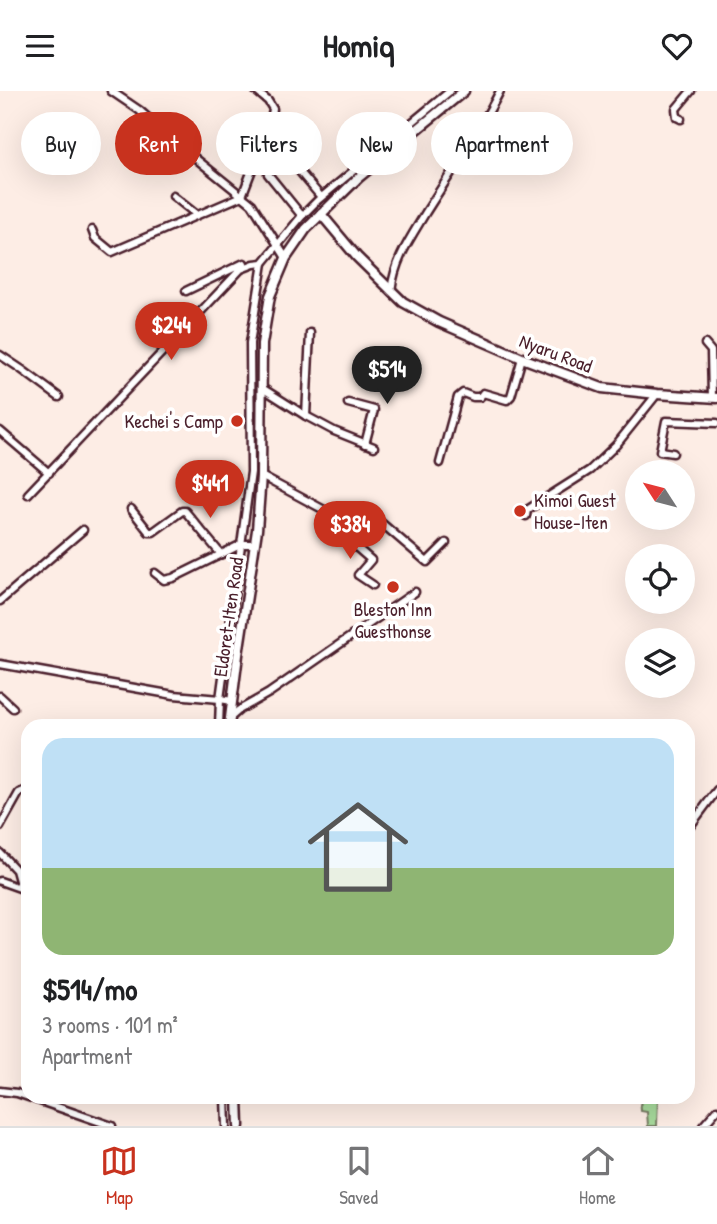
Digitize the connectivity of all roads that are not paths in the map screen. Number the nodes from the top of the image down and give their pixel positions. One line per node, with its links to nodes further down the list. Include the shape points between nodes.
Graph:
1 (111, 91): 12 (street)
2 (256, 91): 12 (street, via 273,109)
3 (450, 91): 7 (street)
4 (464, 91): 7 (main road, Eldoret-Iten Road)
5 (500, 91): 23 (street, via 397,264)
6 (691, 91): 8 (street, via 676,109)
7 (430, 114): 13 (street); 14 (main road, Eldoret-Iten Road)
8 (681, 119)
9 (269, 175): 16 (street)
10 (302, 175): 13 (street)
11 (173, 196): 15 (street)
12 (242, 196): 15 (street); 18 (street, via 259,213)
13 (321, 197): 16 (street)
14 (321, 214): 19 (main road, Eldoret-Iten Road); 23 (main road, Nyaru Road)
15 (197, 215): 17 (street, via 111,252 94,238)
16 (302, 216): 18 (street)
17 (92, 230)
18 (278, 245): 19 (street); 20 (street)
19 (286, 258): 28 (main road, Eldoret-Iten Road, via 266,316)
20 (263, 263): 21 (street); 48 (street, via 250,343 251,472)
21 (249, 266): 22 (street, via 244,263); 40 (street, via 241,269 136,378)
22 (186, 291)
23 (394, 293): 27 (main road, Nyaru Road, via 412,308)
24 (310, 333): 33 (street)
25 (705, 344): 31 (street, via 711,351)
26 (0, 355): 30 (street)
27 (522, 358): 29 (main road, Nyaru Road, via 602,388); 39 (street, via 507,400 483,393 458,397)
28 (262, 387): 33 (street); 41 (main road, Eldoret-Iten Road)
29 (657, 394): 31 (main road, Nyaru Road); 45 (street, via 590,470 527,510)
30 (59, 397)
31 (714, 398)
32 (348, 403): 36 (street, via 374,410)
33 (306, 416): 36 (street)
34 (717, 423): 38 (street, via 667,421 660,451)
35 (0, 431): 40 (street)
36 (365, 444): 37 (street)
37 (374, 447)
38 (673, 453)
39 (440, 463)
40 (50, 473): 42 (street)
41 (261, 476): 44 (street, via 328,512); 49 (main road, Eldoret-Iten Road)
42 (28, 494)
43 (131, 509): 50 (street, via 149,532 185,511)
44 (352, 515): 47 (street, via 371,514 427,562); 52 (street, via 363,531 356,547 371,560 358,575)
45 (526, 516)
46 (83, 530): 54 (street)
47 (446, 543)
48 (242, 544): 49 (street); 50 (street); 57 (street)
49 (255, 544): 58 (main road, Eldoret-Iten Road)
50 (220, 553): 51 (street, via 173,578 164,580)
51 (155, 573)
52 (373, 585)
53 (415, 592): 62 (street)
54 (0, 601)
55 (1, 665): 57 (street)
56 (0, 697): 59 (street)
57 (220, 699): 58 (street); 60 (street)
58 (232, 701): 61 (main road, Eldoret-Iten Road)
59 (13, 708)
60 (219, 719)
61 (229, 719)
62 (232, 719)
63 (717, 790): 65 (street)
64 (21, 792): 66 (street)
65 (695, 820)
66 (0, 827)
67 (0, 853): 69 (street)
68 (0, 881): 70 (street)
69 (21, 882)
70 (21, 888)
71 (0, 1091): 72 (street)
72 (21, 1094)
73 (49, 1104): 77 (street)
74 (225, 1104): 78 (street)
75 (238, 1104): 79 (main road)
76 (717, 1111): 80 (street)
77 (112, 1126)
78 (226, 1126)
79 (239, 1126)
80 (703, 1126)

